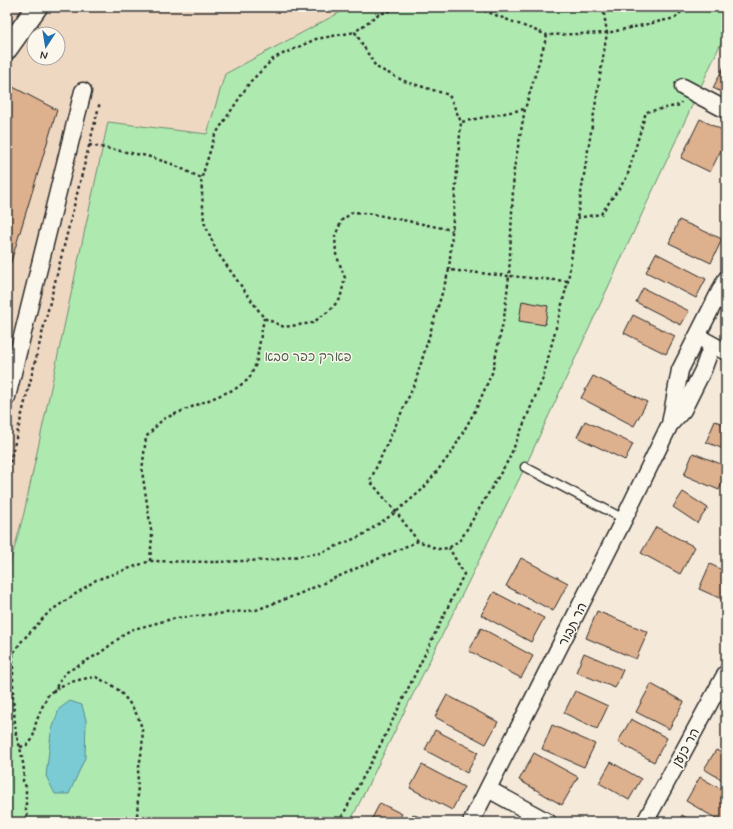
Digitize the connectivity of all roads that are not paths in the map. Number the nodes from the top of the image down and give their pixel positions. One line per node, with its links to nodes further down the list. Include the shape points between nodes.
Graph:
1 (37, 7): 2 (street)
2 (7, 49)
3 (683, 87): 5 (street)
4 (84, 90): 9 (street)
5 (726, 110)
6 (726, 279): 7 (street, הר תבור)
7 (697, 337): 8 (street); 10 (street, הר תבור, via 680,370)
8 (719, 348): 10 (street, הר תבור, via 702,370 683,410)
9 (7, 397)
10 (670, 424): 12 (street, הר תבור)
11 (525, 467): 12 (lane)
12 (624, 519): 14 (street, הר תבור)
13 (726, 673): 17 (street, הר כנען)
14 (488, 789): 15 (street, הר תבור); 16 (street)
15 (471, 822)
16 (548, 822)
17 (645, 822)

